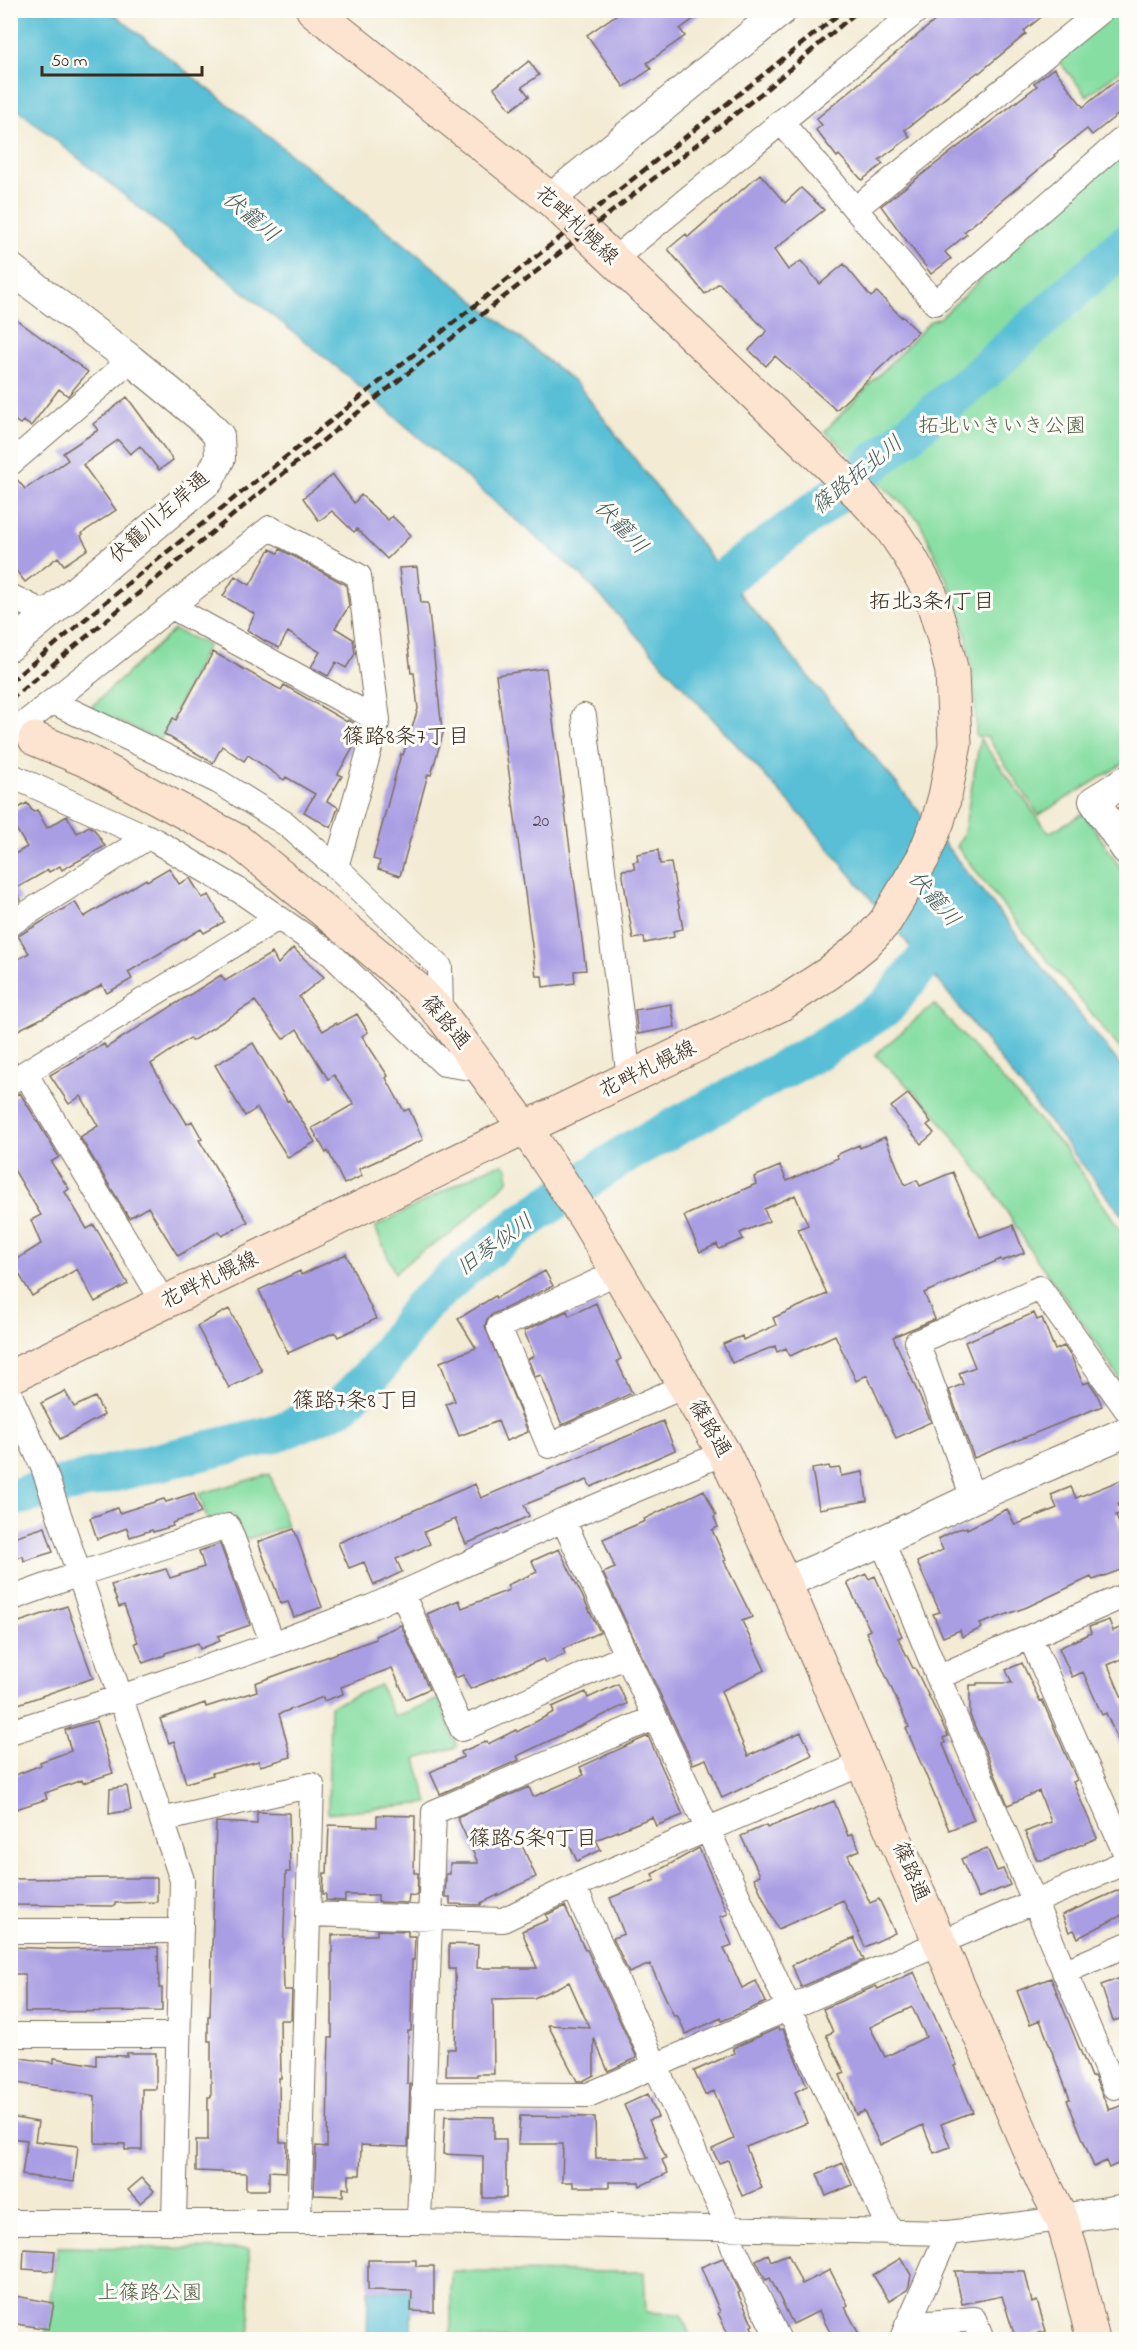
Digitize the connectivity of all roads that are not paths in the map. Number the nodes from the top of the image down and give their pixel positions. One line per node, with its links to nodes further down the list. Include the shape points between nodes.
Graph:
1 (313, 10): 7 (main road, 花畔札幌線)
2 (782, 10): 7 (street)
3 (918, 10): 5 (street)
4 (1102, 10): 8 (street)
5 (782, 123): 8 (street); 9 (street)
6 (1126, 136): 8 (street, via 935,303)
7 (550, 199): 9 (main road, 花畔札幌線)
8 (855, 209)
9 (614, 260): 31 (main road, 花畔札幌線, via 890,526 930,593 943,635 952,672 955,744 938,821 923,858 885,922 865,944 780,1005)
10 (10, 268): 11 (street, 伏籠川左岸通)
11 (131, 360): 12 (street); 15 (street, 伏籠川左岸通, via 203,418 219,436 220,458 209,480)
12 (11, 462)
13 (10, 596): 15 (street)
14 (172, 607): 17 (street); 19 (street); 19 (street, via 270,528 359,576)
15 (49, 615): 16 (street, 伏籠川左岸通)
16 (10, 646)
17 (52, 702): 20 (street); 25 (street, via 219,782 286,824)
18 (584, 716): 31 (street)
19 (378, 720): 25 (street)
20 (23, 737): 28 (main road, 篠路通, via 90,762 238,841 373,951)
21 (10, 775): 23 (street)
22 (1126, 781): 24 (street, via 1094,801)
23 (148, 837): 26 (street); 27 (street)
24 (1126, 849)
25 (336, 867): 28 (street, via 440,967)
26 (278, 918): 29 (street, via 331,954 444,1064); 30 (street)
27 (10, 924)
28 (441, 1014): 29 (main road, 篠路通)
29 (483, 1070): 32 (main road, 篠路通)
30 (18, 1078): 34 (street)
31 (629, 1079): 32 (main road, 花畔札幌線)
32 (526, 1129): 33 (main road, 篠路通); 34 (main road, 花畔札幌線)
33 (618, 1272): 36 (main road, 篠路通); 36 (street, via 499,1327 549,1446)
34 (164, 1303): 35 (main road, 花畔札幌線)
35 (10, 1377)
36 (684, 1386): 40 (main road, 篠路通)
37 (10, 1395): 44 (street, via 43,1467)
38 (1126, 1409): 41 (street, via 1040,1288 917,1342)
39 (1126, 1432): 41 (street)
40 (724, 1453): 42 (street); 45 (main road, 篠路通)
41 (973, 1498): 43 (street)
42 (563, 1520): 46 (street); 51 (street)
43 (882, 1541): 45 (street); 52 (street)
44 (79, 1574): 48 (street); 50 (street, via 228,1526); 53 (street)
45 (785, 1582): 56 (main road, 篠路通)
46 (402, 1593): 50 (street); 51 (street, via 462,1730)
47 (1126, 1595): 49 (street)
48 (10, 1599)
49 (1030, 1637): 52 (street); 59 (street)
50 (273, 1644): 53 (street)
51 (626, 1656): 54 (street)
52 (938, 1677): 62 (street)
53 (121, 1697): 55 (street); 57 (street)
54 (654, 1718): 58 (street); 64 (street, via 434,1812)
55 (10, 1732)
56 (864, 1763): 58 (street); 67 (main road, 篠路通)
57 (162, 1820): 63 (street, via 312,1785); 66 (street, via 182,1880)
58 (708, 1830): 61 (street); 70 (street)
59 (1126, 1856)
60 (1126, 1863): 62 (street)
61 (574, 1886): 64 (street, via 503,1920); 73 (street)
62 (1034, 1902): 67 (street); 69 (street)
63 (308, 1914): 64 (street); 80 (street)
64 (430, 1917): 75 (street)
65 (10, 1931): 66 (street)
66 (181, 1931): 72 (street)
67 (941, 1944): 70 (street); 77 (main road, 篠路通)
68 (1126, 1945): 69 (street)
69 (1064, 1972): 74 (street, via 1114,2087)
70 (789, 2009): 73 (street); 83 (street)
71 (10, 2035): 72 (street)
72 (178, 2036): 79 (street)
73 (655, 2066): 75 (street, via 588,2095); 82 (street)
74 (1126, 2082)
75 (423, 2094): 81 (street)
76 (1126, 2209): 77 (street)
77 (1062, 2219): 84 (street); 88 (main road, 篠路通)
78 (10, 2222): 79 (street)
79 (174, 2222): 80 (street)
80 (299, 2222): 81 (street)
81 (419, 2222): 82 (street)
82 (730, 2230): 83 (street); 86 (street, via 732,2244)
83 (891, 2233): 84 (street)
84 (948, 2233): 85 (street)
85 (904, 2332): 87 (street, via 974,2319)
86 (779, 2340)
87 (982, 2340)
88 (1093, 2340)

